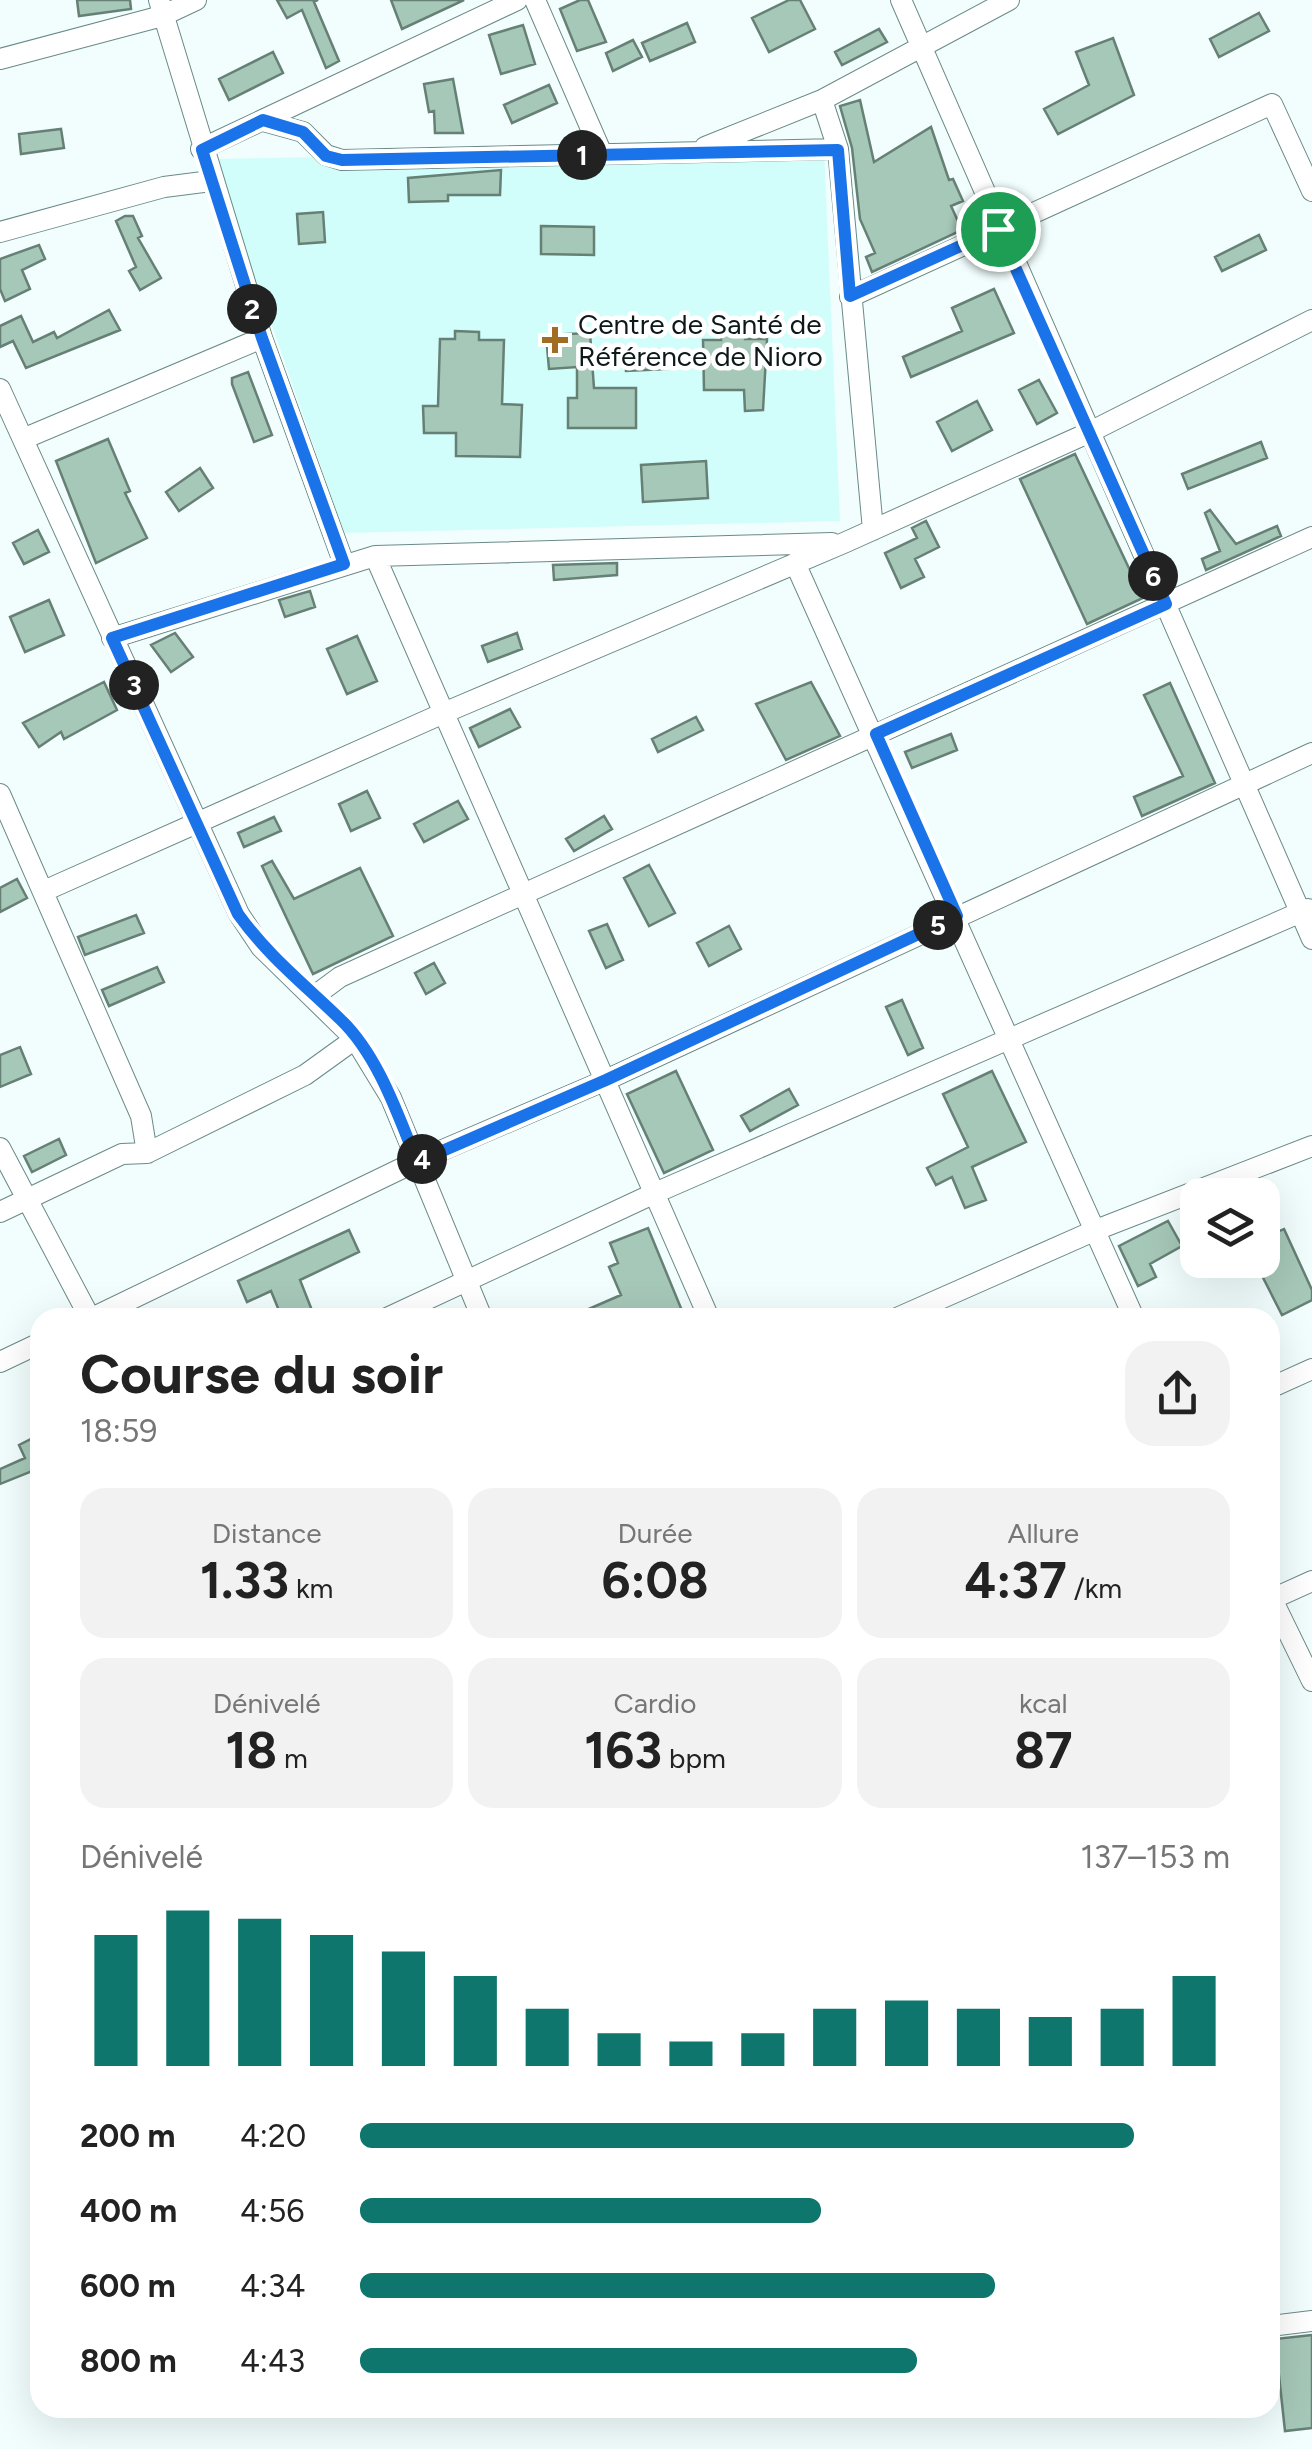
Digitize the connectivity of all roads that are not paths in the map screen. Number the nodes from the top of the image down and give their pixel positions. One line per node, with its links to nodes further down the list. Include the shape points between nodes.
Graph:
1 (196, 0): 6 (street)
2 (516, 0): 10 (street)
3 (535, 0): 14 (street)
4 (901, 0): 7 (street)
5 (1009, 0): 7 (street)
6 (160, 8): 8 (street); 11 (street)
7 (924, 49): 9 (street); 17 (street)
8 (0, 59)
9 (822, 100): 12 (street); 13 (street)
10 (263, 120): 11 (street); 14 (street, via 303,132 326,156 342,160)
11 (202, 150): 15 (street)
12 (838, 150): 13 (street); 19 (street)
13 (691, 153): 14 (street)
14 (602, 154)
15 (212, 181): 18 (street, via 164,187); 21 (street)
16 (1312, 191): 17 (street, via 1272,104)
17 (998, 229): 19 (street); 23 (street)
18 (0, 232)
19 (850, 296): 25 (street)
20 (1312, 320): 23 (street)
21 (262, 338): 24 (street); 30 (street)
22 (0, 390): 24 (street)
23 (1088, 433): 25 (street); 31 (street)
24 (22, 439): 32 (street)
25 (873, 530): 27 (street)
26 (1312, 537): 31 (street)
27 (846, 542): 28 (street); 29 (street)
28 (375, 556): 30 (street); 33 (street)
29 (795, 562): 33 (street); 34 (street)
30 (344, 564): 32 (street)
31 (1166, 604): 34 (street); 36 (street)
32 (112, 638): 38 (street)
33 (446, 712): 38 (street); 40 (street)
34 (876, 734): 40 (street); 42 (street)
35 (1312, 753): 36 (street)
36 (1246, 783): 41 (street); 42 (street)
37 (0, 794): 39 (street)
38 (198, 822): 39 (street); 44 (street, via 238,914)
39 (44, 891): 50 (street, via 141,1116)
40 (525, 893): 44 (street, via 340,977); 47 (street)
41 (1306, 910): 43 (street); 46 (street)
42 (957, 916): 46 (street); 47 (street)
43 (1312, 939)
44 (312, 997): 45 (street)
45 (356, 1039): 50 (street, via 305,1076); 51 (street)
46 (1012, 1041): 52 (street); 55 (street)
47 (606, 1080): 51 (street); 52 (street)
48 (1312, 1146): 55 (street)
49 (0, 1148): 53 (street)
50 (147, 1153): 53 (street, via 122,1154)
51 (417, 1162): 56 (street); 58 (street)
52 (655, 1194): 56 (street); 61 (street)
53 (27, 1200): 54 (street); 57 (street)
54 (0, 1212)
55 (1096, 1230): 62 (street); 63 (street)
56 (467, 1280): 59 (street); 60 (street)
57 (86, 1308)
58 (112, 1308)
59 (408, 1308)
60 (478, 1308)
61 (705, 1308)
62 (920, 1308)
63 (1130, 1308)
64 (30, 1347): 65 (street)
65 (0, 1362)
66 (1312, 1368): 67 (street)
67 (1280, 1383)
68 (1312, 1581): 69 (street)
69 (1280, 1594)
70 (1280, 1616): 71 (street)
71 (1312, 1680)
72 (1312, 2320): 73 (street)
73 (1280, 2325)

